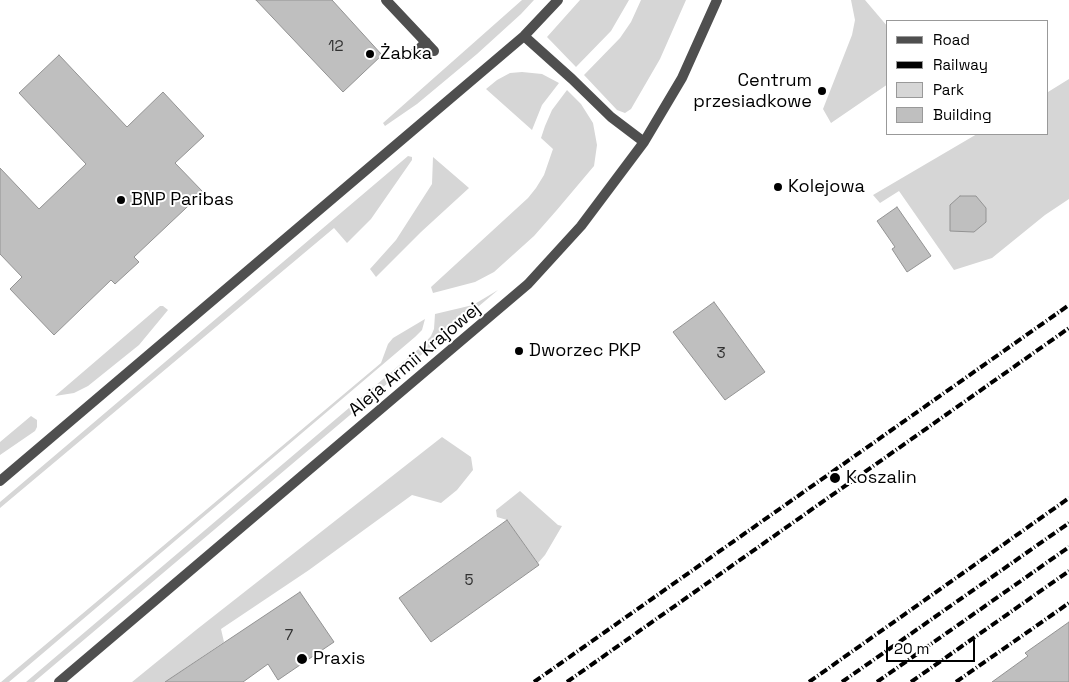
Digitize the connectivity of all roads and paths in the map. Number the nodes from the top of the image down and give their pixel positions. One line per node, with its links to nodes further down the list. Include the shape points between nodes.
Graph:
1 (386, 0): 5 (street)
2 (558, 0): 4 (street)
3 (717, 0): 8 (street, Aleja Armii Krajowej, via 682,78)
4 (524, 36): 8 (street, via 611,117); 9 (street)
5 (426, 42): 6 (street); 7 (street)
6 (434, 51)
7 (413, 55)
8 (644, 142): 10 (street, Aleja Armii Krajowej, via 581,226 528,284)
9 (0, 481)
10 (60, 682)

